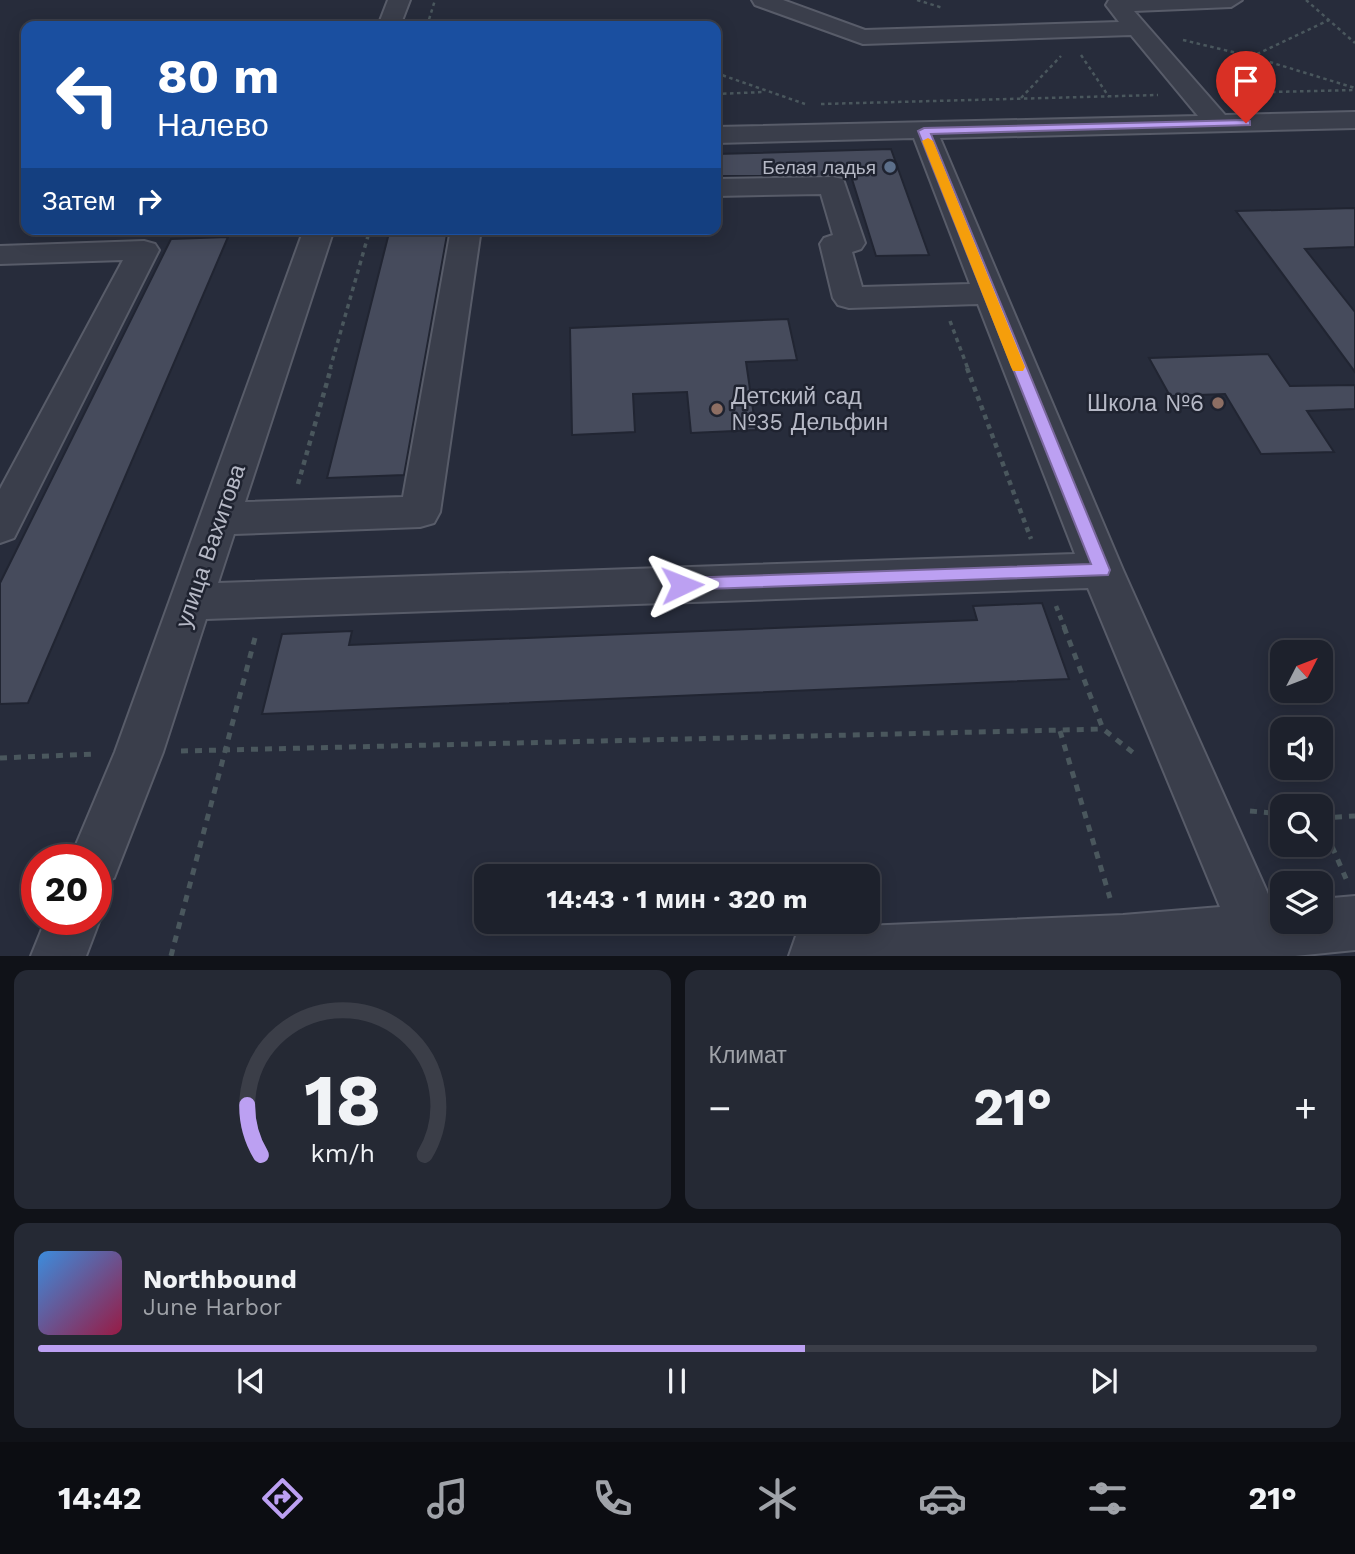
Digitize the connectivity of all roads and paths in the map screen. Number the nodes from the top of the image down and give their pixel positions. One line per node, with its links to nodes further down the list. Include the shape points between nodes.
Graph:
1 (398, 0): 7 (street)
2 (435, 0): 8 (path)
3 (762, 0): 10 (street, via 863,37)
4 (1231, 0): 9 (street, via 1118,5)
5 (1306, 0): 6 (path)
6 (1329, 20): 11 (path); 13 (path)
7 (391, 21)
8 (429, 21)
9 (1137, 28): 10 (street); 12 (path); 19 (street)
10 (1077, 36): 20 (path); 21 (path)
11 (1355, 43)
12 (1241, 54): 13 (path); 14 (path, via 1251,62)
13 (1257, 54): 14 (path)
14 (1262, 60): 16 (path)
15 (721, 75): 17 (path)
16 (1355, 89): 19 (path)
17 (769, 92): 18 (path); 21 (path, via 802,104)
18 (721, 93)
19 (1194, 94): 20 (path); 23 (street)
20 (1109, 96): 21 (path); 24 (path)
21 (1020, 99): 25 (path)
22 (1355, 120): 23 (street)
23 (1219, 124): 24 (street)
24 (1130, 126): 25 (street)
25 (987, 130): 26 (street)
26 (924, 131): 27 (street); 32 (street)
27 (721, 135)
28 (721, 188): 32 (street, via 833,185 850,243 835,244 849,298)
29 (317, 235): 33 (street, улица Вахитова)
30 (465, 235): 33 (street, via 420,512)
31 (0, 255): 34 (street, via 144,250)
32 (988, 294): 35 (street)
33 (219, 519): 36 (street, улица Вахитова)
34 (0, 527)
35 (1102, 570): 36 (street); 48 (street)
36 (191, 602): 39 (street, улица Вахитова)
37 (1103, 729): 38 (path)
38 (1060, 731): 39 (path); 47 (path)
39 (139, 752): 40 (path); 43 (street, улица Вахитова)
40 (0, 758)
41 (1355, 816): 42 (path)
42 (1333, 818)
43 (102, 844)
44 (1333, 852): 45 (path)
45 (1353, 906): 48 (street)
46 (67, 935): 49 (street)
47 (1123, 942): 48 (street); 50 (street)
48 (1263, 944)
49 (58, 956)
50 (816, 956)

